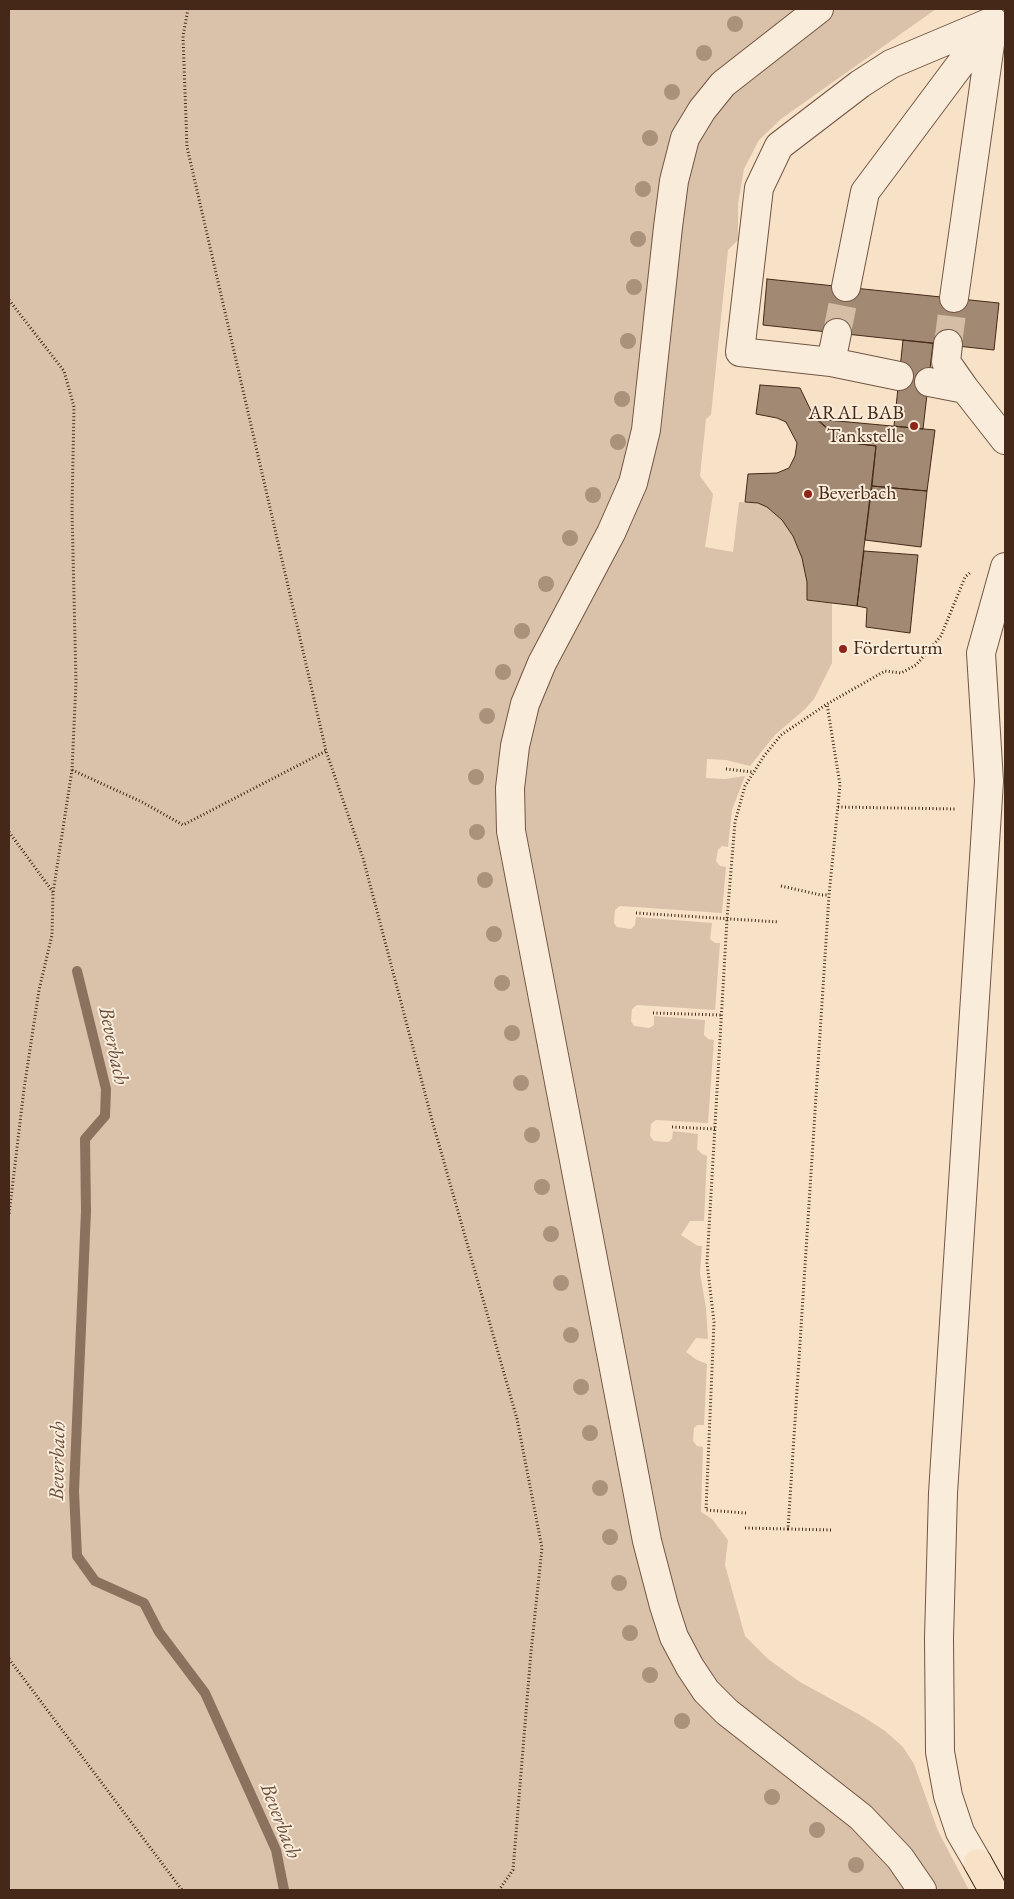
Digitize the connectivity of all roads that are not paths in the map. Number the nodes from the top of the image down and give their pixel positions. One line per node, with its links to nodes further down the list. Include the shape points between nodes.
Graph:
1 (819, 9): 14 (lane, via 723,84 685,138 674,181 646,430 633,483 542,663 526,704 515,746 510,788 511,831 647,1541 674,1637 706,1691 727,1712 861,1817 900,1858)
2 (999, 15): 3 (lane, via 865,192); 4 (lane); 7 (lane, via 891,64 860,84 779,146 758,188 740,352)
3 (846, 287)
4 (954, 298)
5 (837, 333): 7 (lane)
6 (948, 344): 10 (lane, via 946,362)
7 (831, 362): 8 (lane)
8 (899, 376)
9 (929, 382): 10 (lane)
10 (965, 389): 11 (lane)
11 (1005, 440)
12 (1005, 567): 13 (lane, via 982,653 989,781 943,1493 938,1705 940,1752 948,1796 960,1832)
13 (978, 1864): 15 (highway)
14 (922, 1890)
15 (993, 1890)

